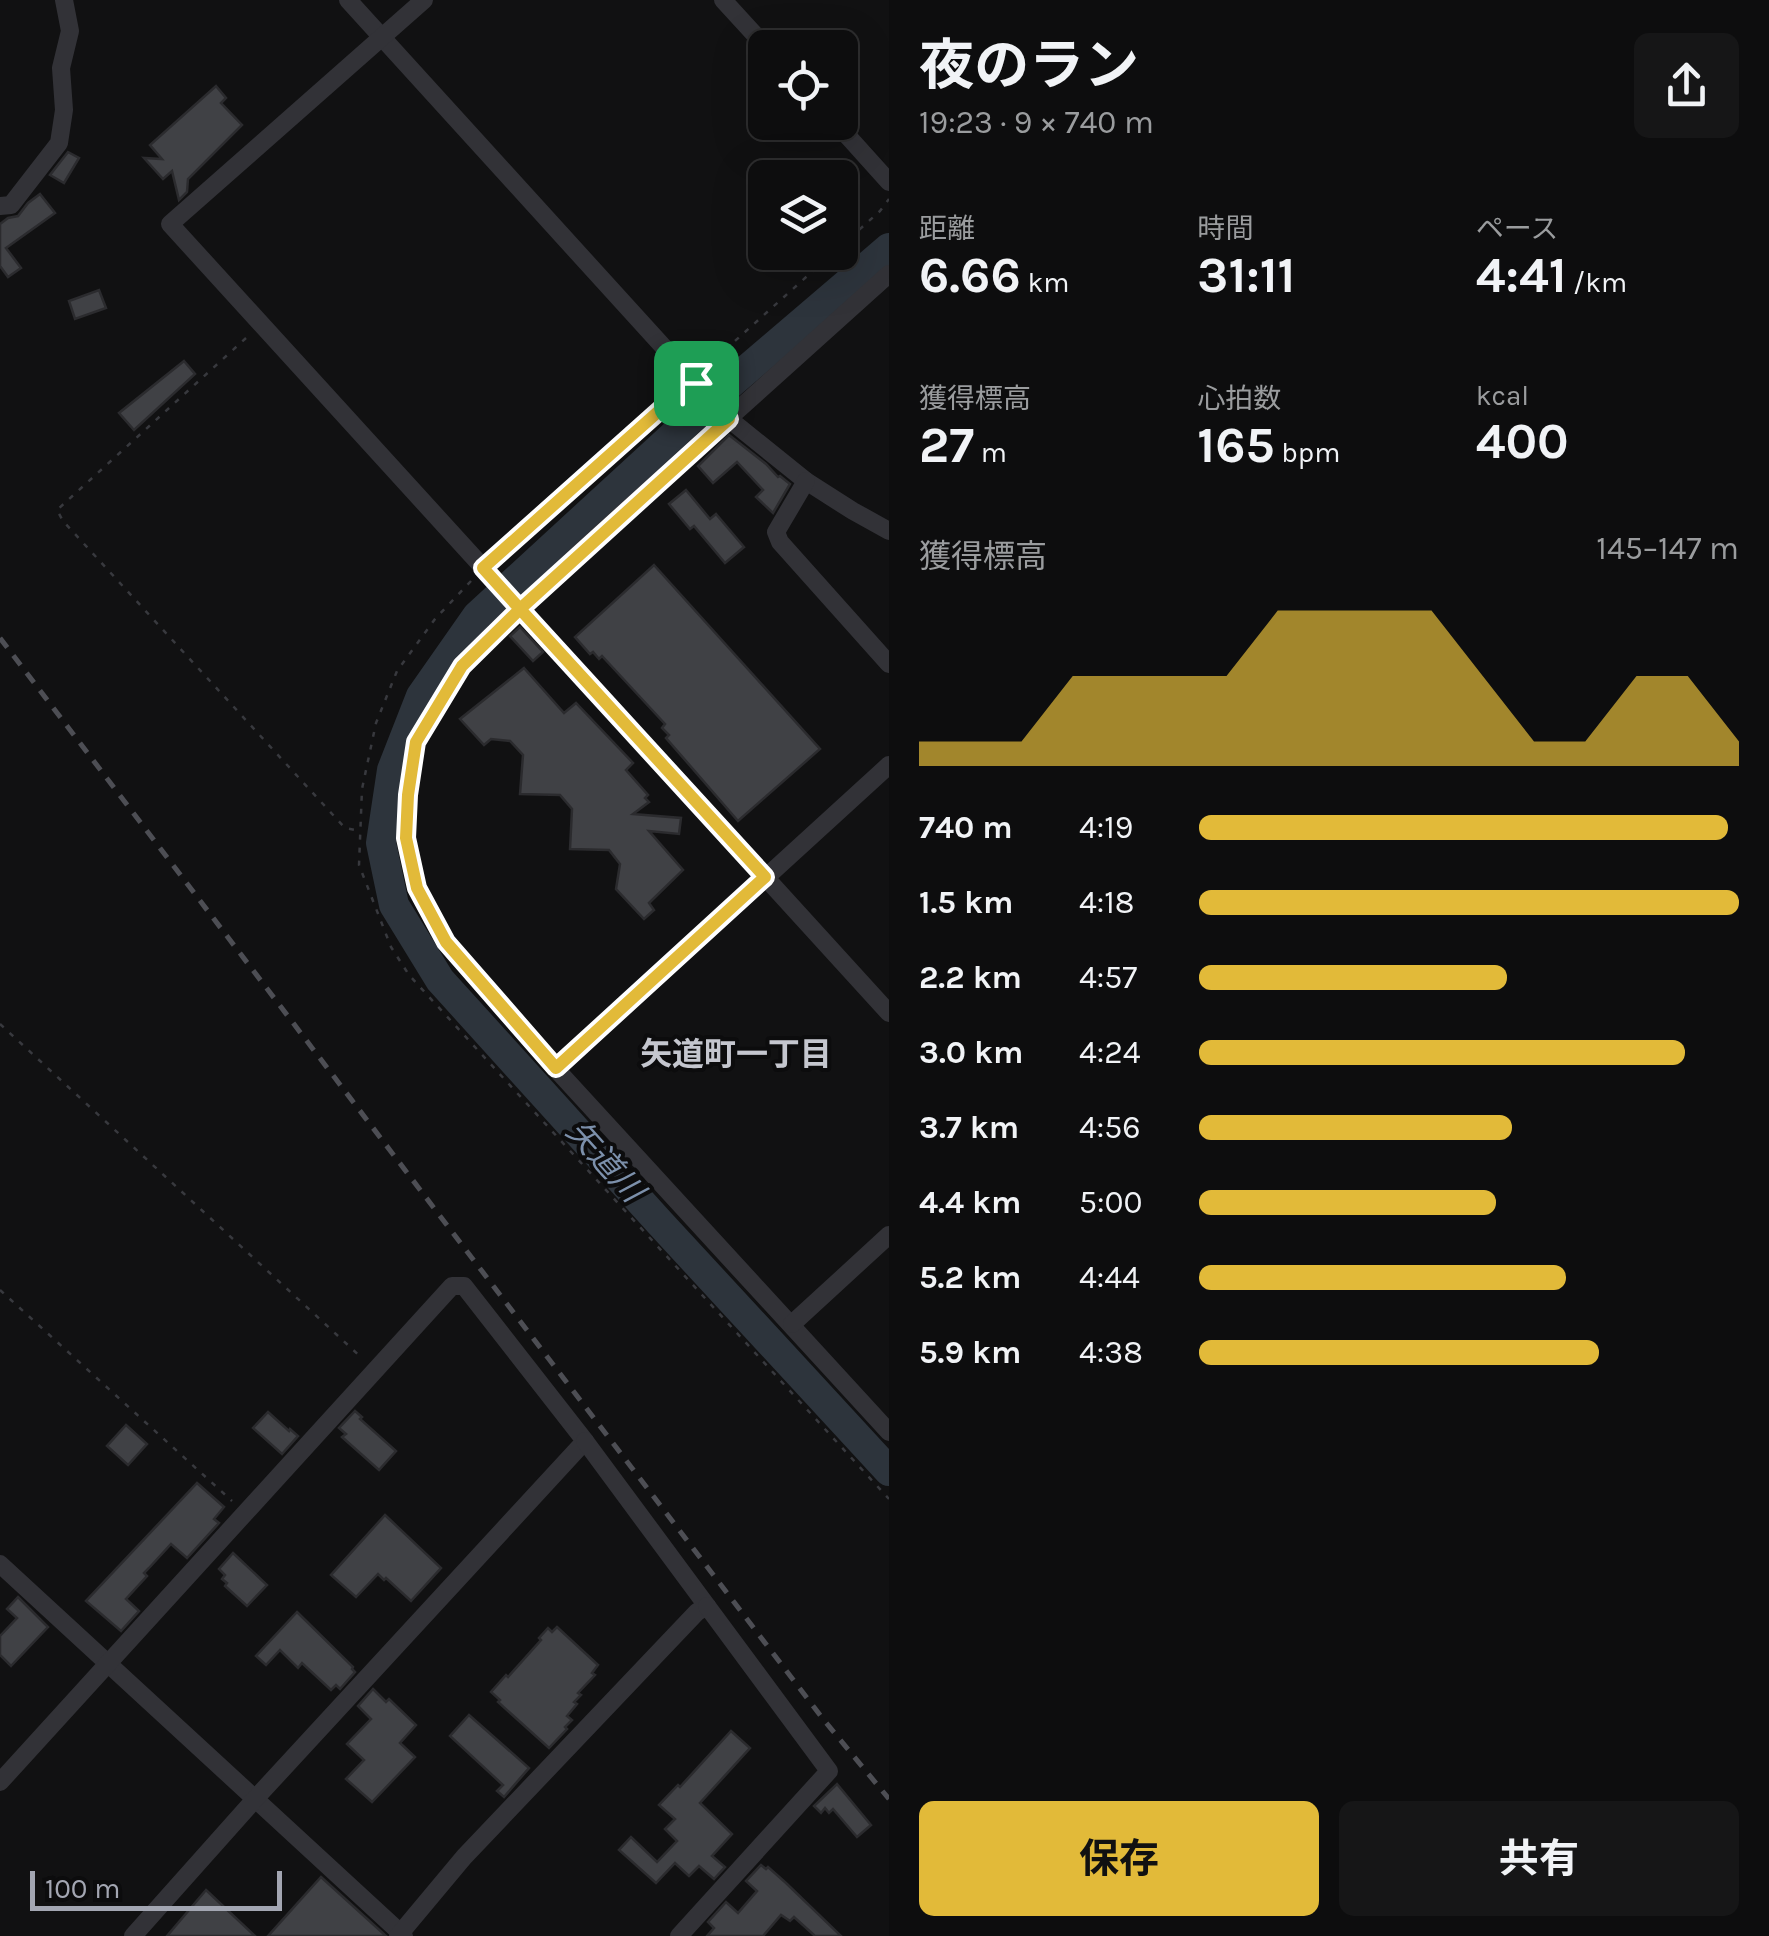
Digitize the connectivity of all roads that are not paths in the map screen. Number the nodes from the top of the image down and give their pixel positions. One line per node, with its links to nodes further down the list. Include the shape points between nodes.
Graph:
1 (64, 0): 9 (street, via 70,31 61,68 58,143 11,204)
2 (348, 0): 6 (street)
3 (424, 0): 6 (street)
4 (723, 0): 5 (street)
5 (750, 30)
6 (382, 38): 11 (street); 14 (street, via 170,224)
7 (851, 140): 8 (street)
8 (889, 182)
9 (0, 206)
10 (889, 274): 11 (street)
11 (726, 417): 12 (street); 14 (street)
12 (806, 481): 13 (street); 15 (street, via 776,532 780,542)
13 (889, 531)
14 (517, 606): 17 (street); 19 (street, via 462,666 416,742 406,838 417,888 446,942)
15 (889, 664)
16 (889, 765): 17 (street)
17 (765, 877): 18 (street); 19 (street)
18 (889, 1013)
19 (556, 1068): 21 (street)
20 (889, 1236): 21 (street)
21 (792, 1324): 22 (street)
22 (889, 1432)
23 (585, 1441): 25 (street); 26 (street, via 464,1286 452,1286); 28 (street)
24 (0, 1564): 26 (street)
25 (707, 1606): 29 (street, via 830,1771); 30 (street, via 464,1857)
26 (109, 1664): 27 (street); 28 (street)
27 (0, 1782)
28 (254, 1799): 30 (street); 31 (street)
29 (687, 1933)
30 (401, 1935)
31 (133, 1936)

